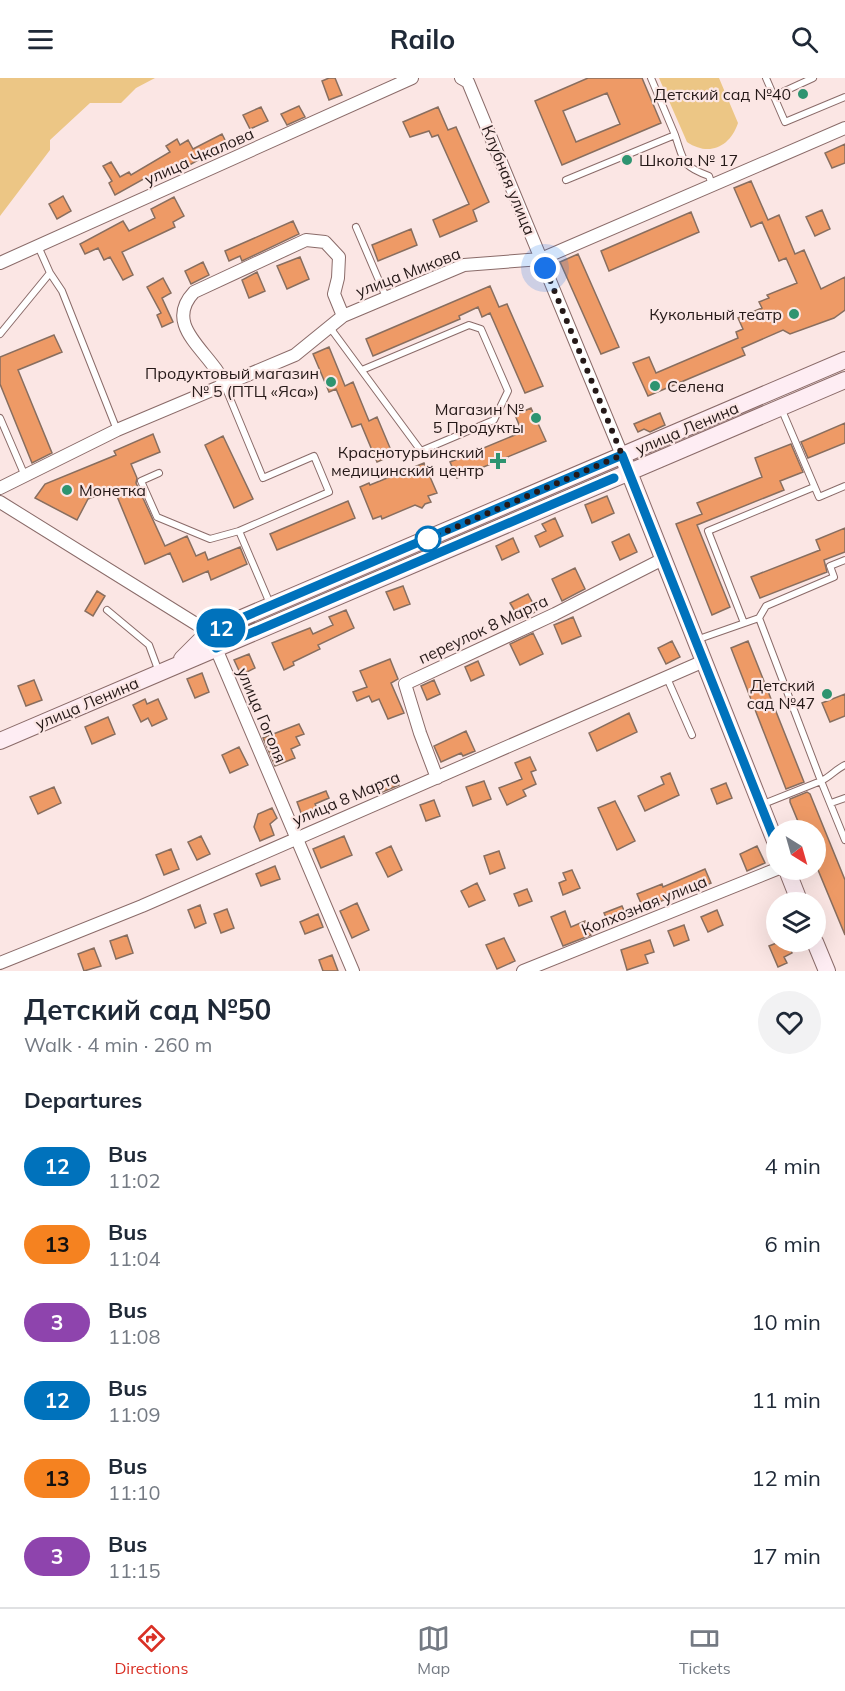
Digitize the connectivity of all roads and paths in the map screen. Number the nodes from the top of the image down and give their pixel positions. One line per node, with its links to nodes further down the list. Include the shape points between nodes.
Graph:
1 (412, 78): 13 (street, улица Чкалова)
2 (651, 78): 9 (lane)
3 (766, 78): 6 (lane)
4 (813, 78): 6 (lane)
5 (465, 80): 14 (street, Клубная улица)
6 (774, 96): 7 (lane, via 785,122)
7 (845, 97)
8 (845, 128): 11 (street, улица Микова)
9 (675, 135): 10 (lane); 11 (lane, via 685,164 709,176)
10 (566, 180)
11 (712, 185): 14 (street, улица Микова)
12 (356, 227): 17 (lane)
13 (38, 246): 15 (street, улица Чкалова); 16 (lane)
14 (541, 259): 17 (street, улица Микова, via 464,265); 28 (street, Клубная улица)
15 (0, 263)
16 (50, 273): 20 (lane); 27 (lane, via 62,291)
17 (386, 297): 18 (street, улица Микова)
18 (343, 316): 19 (street, улица Микова); 24 (street, via 334,294 339,257 325,242 306,240 194,292 183,308 183,321)
19 (330, 326): 22 (lane); 24 (street, улица Микова, via 296,355)
20 (0, 334)
21 (845, 360): 28 (main road, улица Ленина)
22 (362, 370): 22 (lane, via 421,451 494,420 508,391 481,329 469,325)
23 (845, 380): 25 (main road, улица Ленина)
24 (224, 384): 27 (street, улица Микова); 36 (lane, via 263,478 314,456 329,492)
25 (781, 407): 29 (main road, улица Ленина); 33 (lane)
26 (0, 418): 31 (lane)
27 (117, 430): 31 (street, улица Микова)
28 (622, 455): 29 (main road, Клубная улица); 39 (main road, улица Ленина)
29 (629, 472): 37 (main road, Клубная улица); 43 (main road, улица Ленина)
30 (159, 473): 36 (lane, via 141,481 157,517 210,538)
31 (26, 476): 34 (street, улица Микова)
32 (845, 486): 33 (lane, via 819,498)
33 (814, 487): 42 (lane, via 708,531)
34 (0, 488)
35 (0, 502): 43 (street)
36 (239, 531): 39 (lane)
37 (663, 559): 44 (main road, Клубная улица); 51 (street, переулок 8 Марта, via 405,684)
38 (845, 560): 41 (lane, via 830,566 834,577 766,606)
39 (271, 606): 43 (main road, улица Ленина)
40 (107, 610): 46 (lane, via 149,645)
41 (759, 618): 42 (lane); 52 (lane)
42 (744, 623): 44 (lane)
43 (213, 640): 46 (main road, улица Ленина); 57 (street, улица Гоголя)
44 (696, 640): 45 (main road, Клубная улица)
45 (704, 661): 47 (street, улица 8 Марта); 55 (main road, Клубная улица)
46 (167, 669): 49 (main road, улица Ленина)
47 (667, 677): 48 (lane); 51 (street, улица 8 Марта)
48 (692, 735)
49 (0, 741)
50 (845, 765): 52 (lane)
51 (438, 778): 57 (street, улица 8 Марта)
52 (821, 781): 54 (lane); 55 (lane)
53 (845, 798): 54 (lane)
54 (831, 803): 58 (lane)
55 (761, 805): 56 (main road, Клубная улица)
56 (767, 820)
57 (296, 837): 61 (street, улица 8 Марта, via 142,906); 62 (street, улица Гоголя)
58 (845, 840)
59 (766, 873): 63 (street, Колхозная улица)
60 (819, 952): 64 (main road)
61 (0, 963)
62 (353, 971)
63 (523, 971)
64 (826, 971)

